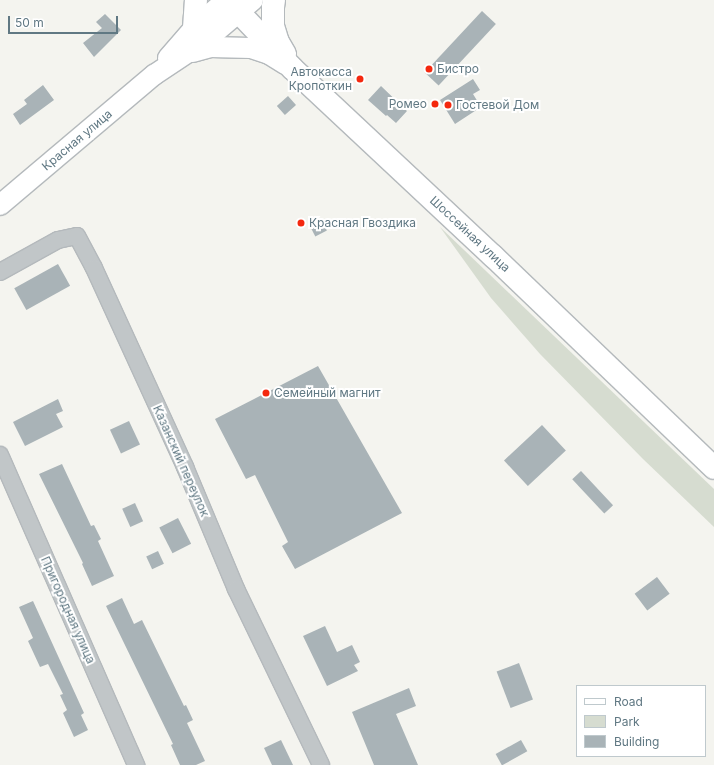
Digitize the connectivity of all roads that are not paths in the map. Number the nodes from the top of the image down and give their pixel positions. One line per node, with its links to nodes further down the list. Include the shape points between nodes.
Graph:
1 (196, 0): 4 (highway)
2 (274, 0): 6 (highway, via 273,26 278,42)
3 (236, 3): 4 (main road, Красная улица); 5 (main road, Красная улица, via 205,41); 6 (highway, Шоссейная улица)
4 (194, 28): 7 (main road, Красная улица)
5 (187, 53): 6 (main road, via 210,47 251,48 269,54); 7 (main road, Красная улица)
6 (293, 69): 11 (highway, Шоссейная улица, via 487,250)
7 (154, 75): 8 (main road, Красная улица)
8 (0, 205)
9 (0, 272): 13 (street, Казанский переулок, via 58,240 77,236 182,460 236,589)
10 (0, 455): 12 (street, Пригородная улица)
11 (714, 468)
12 (136, 765)
13 (321, 765)

